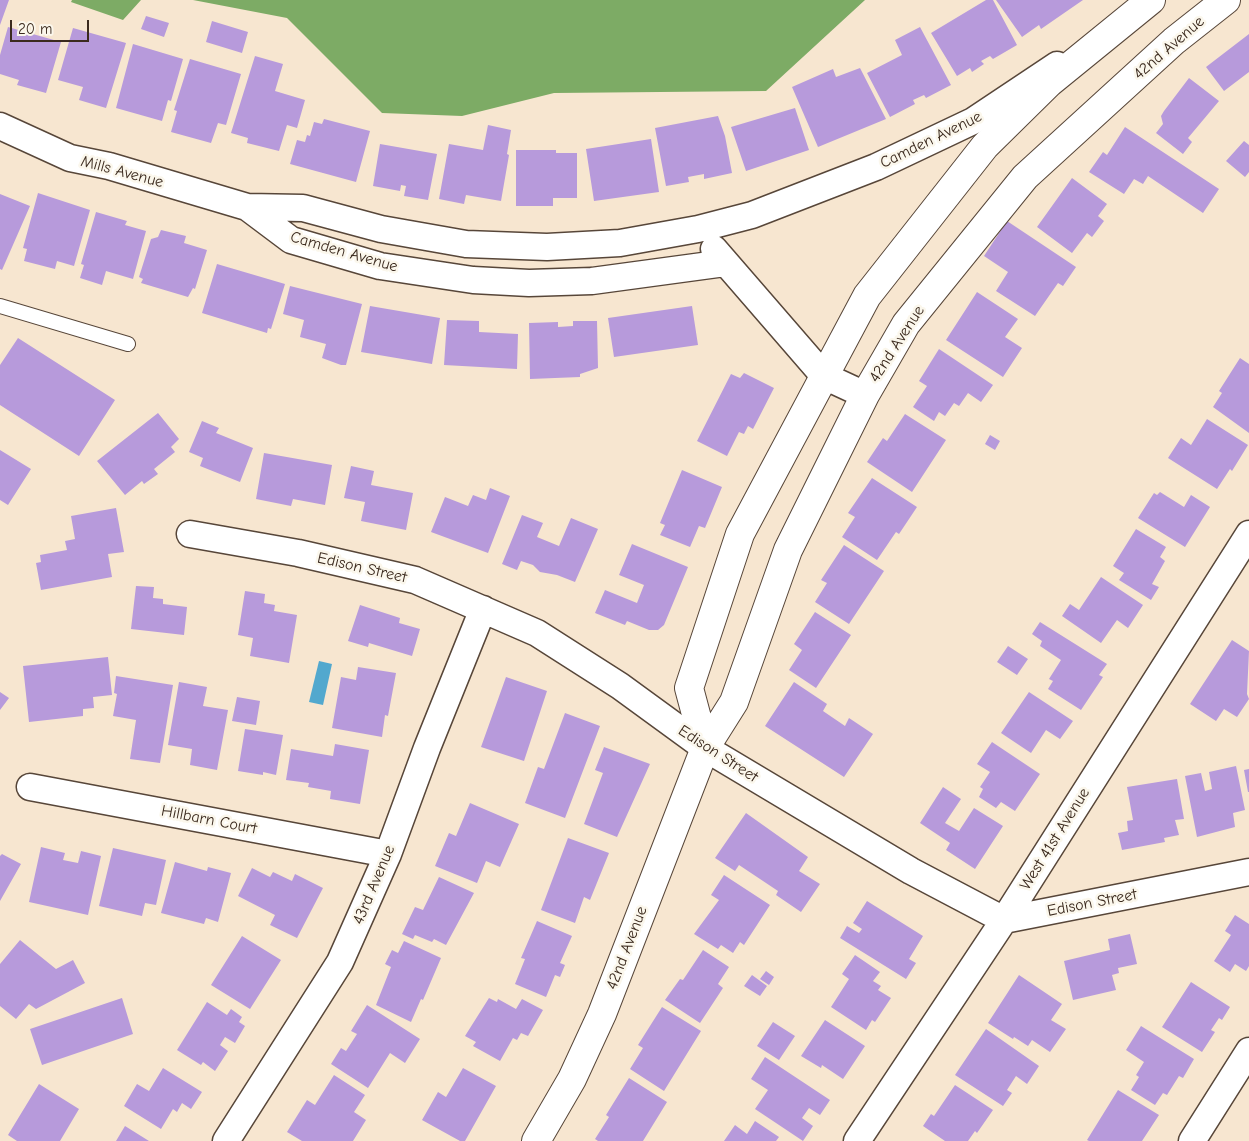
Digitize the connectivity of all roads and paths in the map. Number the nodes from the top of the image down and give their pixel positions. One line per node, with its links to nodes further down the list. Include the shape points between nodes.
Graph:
1 (1226, 0): 10 (street, 42nd Avenue, via 1174,42 1025,177 906,324)
2 (1146, 4): 5 (street, Camden Avenue, via 973,121 876,167 752,215); 9 (street, via 1049,82 984,146 867,296)
3 (0, 126): 4 (street, Mills Avenue, via 70,158 109,166)
4 (247, 207): 5 (street, Camden Avenue, via 303,208 381,229 466,244 547,247 620,243); 6 (street, Camden Avenue, via 291,240 380,266 473,280 529,283 592,281)
5 (698, 229): 6 (street)
6 (725, 263): 9 (street)
7 (0, 306): 8 (lane)
8 (128, 344)
9 (824, 376): 10 (street); 14 (street, via 740,534 689,688)
10 (865, 395): 14 (street, 42nd Avenue, via 788,550 734,702)
11 (190, 534): 13 (street, Edison Street, via 298,553 415,580)
12 (1249, 534): 18 (street, West 41st Avenue)
13 (483, 609): 14 (street, Edison Street, via 537,633 620,686); 16 (street, 43rd Avenue)
14 (705, 748): 18 (street, Edison Street, via 912,871); 21 (street, 42nd Avenue, via 602,1014 572,1079)
15 (30, 788): 16 (street, Hillbarn Court)
16 (388, 854): 20 (street, 43rd Avenue, via 340,962)
17 (1249, 872): 18 (street, Edison Street)
18 (1004, 920): 22 (street, West 41st Avenue)
19 (1249, 1051): 23 (street)
20 (226, 1141)
21 (536, 1141)
22 (857, 1141)
23 (1192, 1141)

